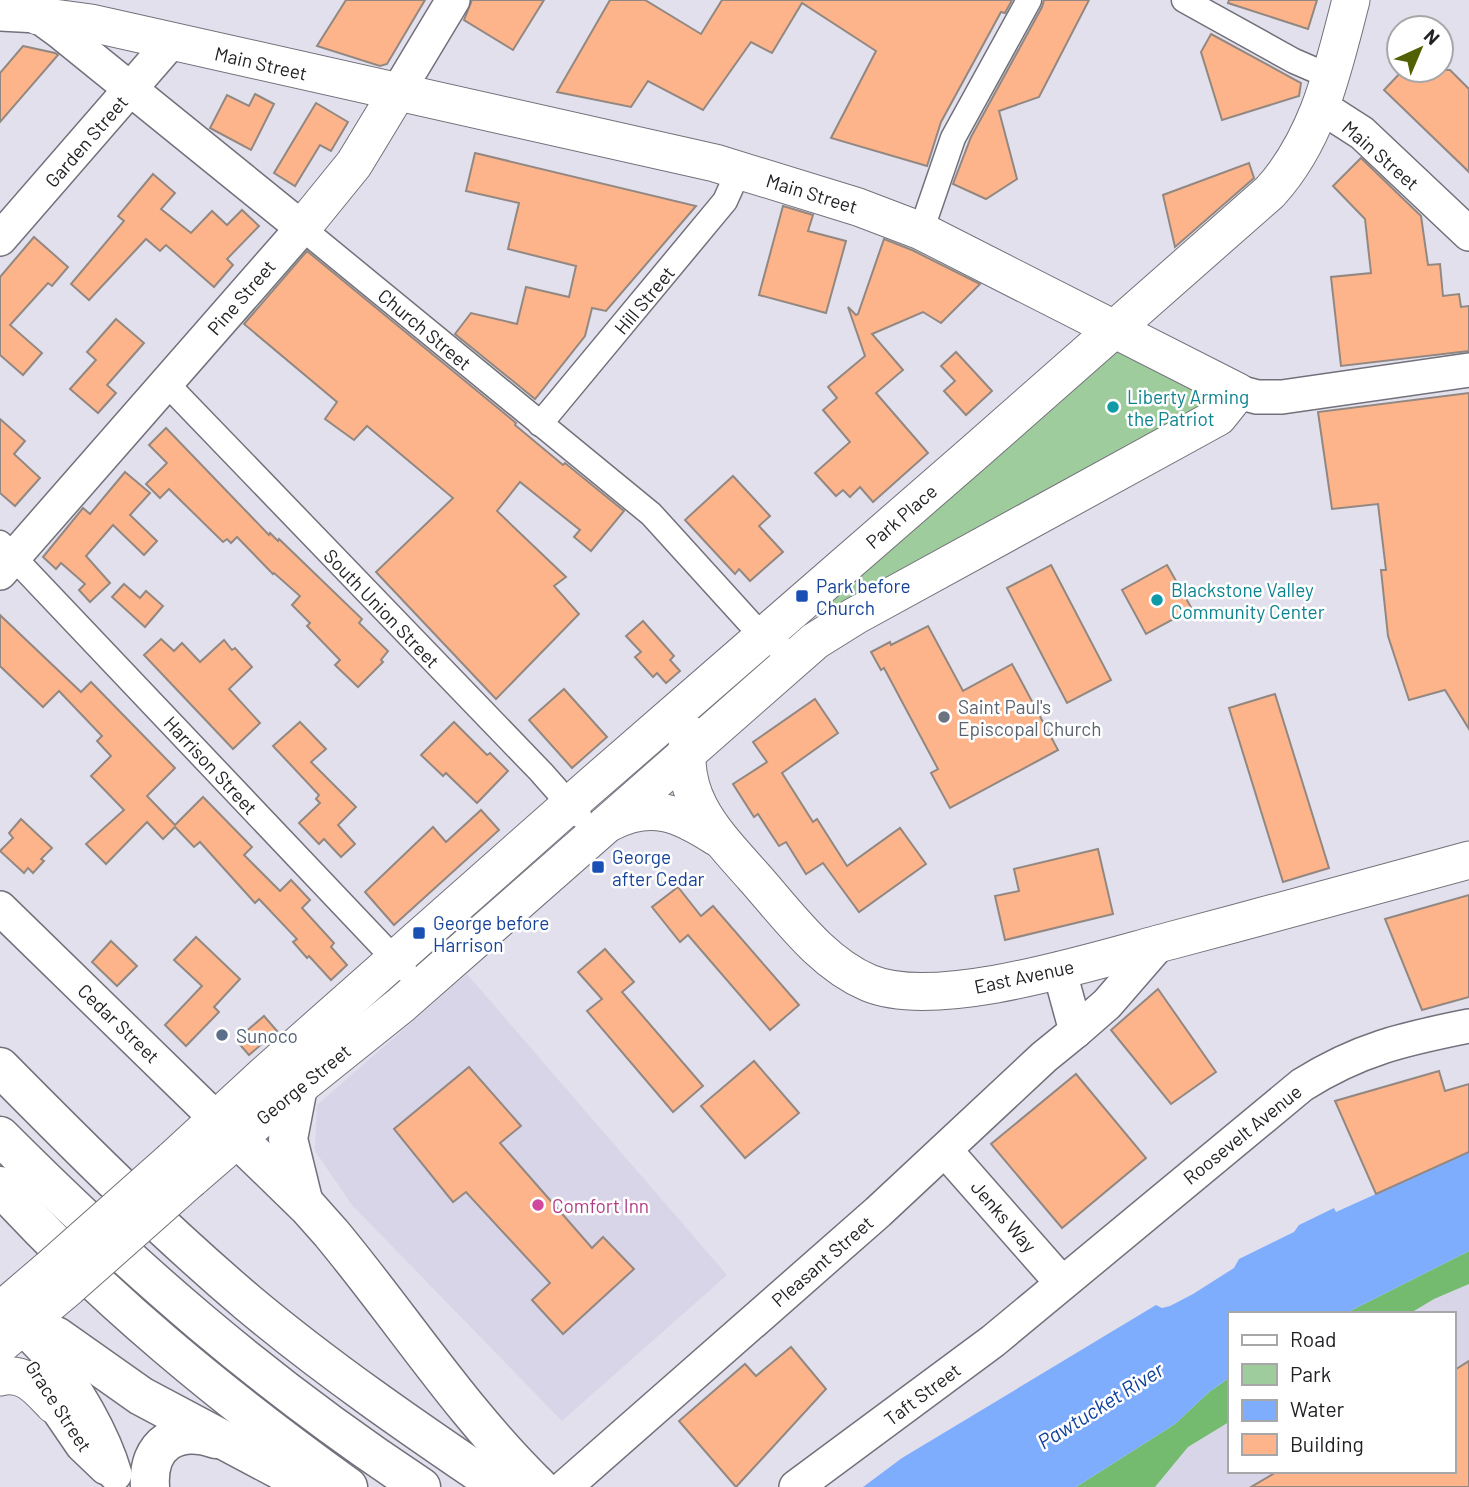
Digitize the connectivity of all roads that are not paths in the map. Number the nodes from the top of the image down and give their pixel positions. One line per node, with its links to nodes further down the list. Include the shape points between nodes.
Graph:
1 (453, 0): 9 (main road, Pine Street)
2 (1029, 0): 13 (street, via 953,138)
3 (1184, 0): 10 (street, via 1294,61)
4 (1351, 0): 10 (main road)
5 (26, 8): 6 (main road, Main Street); 7 (main road, Main Street); 8 (main road, Church Street)
6 (0, 14)
7 (171, 43): 8 (main road, Garden Street); 9 (main road, Main Street)
8 (132, 88): 12 (main road, Church Street); 15 (main road, Garden Street)
9 (397, 93): 11 (main road, Main Street); 12 (main road, Pine Street, via 354,164)
10 (1325, 93): 14 (main road, Main Street, via 1334,115 1362,133); 16 (main road, Main Street, via 1300,153 1270,192)
11 (739, 170): 13 (main road, Main Street); 20 (street, Hill Street, via 725,201)
12 (302, 228): 18 (main road, Pine Street); 20 (street, Church Street)
13 (921, 231): 16 (main road, Main Street)
14 (1469, 234)
15 (0, 239)
16 (1114, 330): 19 (main road); 22 (main road, Park Place)
17 (1469, 370): 19 (main road, via 1282,397)
18 (166, 383): 21 (main road, Pine Street); 26 (street, South Union Street)
19 (1238, 392): 23 (main road, via 1218,416 848,620)
20 (540, 424): 22 (street, Church Street, via 651,514)
21 (5, 558): 32 (street, Harrison Street)
22 (763, 636): 23 (street, Church Street); 24 (main road, Park Place)
23 (798, 657): 25 (main road)
24 (710, 681): 25 (main road, via 690,726); 26 (main road, Park Place)
25 (686, 754): 27 (main road); 28 (main road, East Avenue, via 696,803)
26 (577, 798): 27 (street, South Union Street); 32 (main road, George Street)
27 (601, 830): 28 (main road, via 633,813 663,812); 34 (main road, George Street)
28 (720, 839): 33 (main road, East Avenue, via 819,948 869,983 900,991 942,990)
29 (1469, 860): 31 (main road, East Avenue)
30 (0, 908): 39 (main road, Cedar Street)
31 (1159, 944): 33 (main road, East Avenue); 36 (main road, Pleasant Street, via 1135,975)
32 (395, 959): 34 (street, Harrison Street); 39 (main road, George Street)
33 (1059, 969): 36 (main road)
34 (421, 988): 38 (main road, George Street)
35 (1469, 1026): 44 (main road, Roosevelt Avenue, via 1376,1047 1318,1074)
36 (1076, 1031): 41 (main road, Pleasant Street)
37 (0, 1067): 50 (highway, via 166,1230 247,1302 388,1411)
38 (298, 1087): 39 (main road, George Street); 43 (highway, via 288,1139)
39 (227, 1129): 43 (highway); 45 (main road, George Street, bridge, via 59,1278)
40 (0, 1136): 54 (highway, via 107,1241 204,1326 316,1415)
41 (937, 1157): 44 (main road, Jenks Way); 50 (main road, Pleasant Street, via 878,1212)
42 (0, 1186): 53 (highway, via 76,1265 154,1336)
43 (303, 1202): 50 (highway, via 360,1268 476,1421)
44 (1053, 1291): 55 (main road, Taft Street)
45 (5, 1319): 47 (main road, Grace Street, via 23,1341 31,1367); 48 (highway, via 56,1336 122,1384); 49 (main road, Grace Street, via 50,1356 93,1421)
46 (0, 1377): 47 (main road, via 25,1379)
47 (54, 1405): 49 (main road, Grace Street, via 92,1457)
48 (226, 1442): 51 (highway, via 188,1434 170,1439 152,1464); 52 (highway)
49 (120, 1480)
50 (535, 1486)
51 (150, 1487)
52 (312, 1487)
53 (348, 1487)
54 (421, 1487)
55 (796, 1487)

